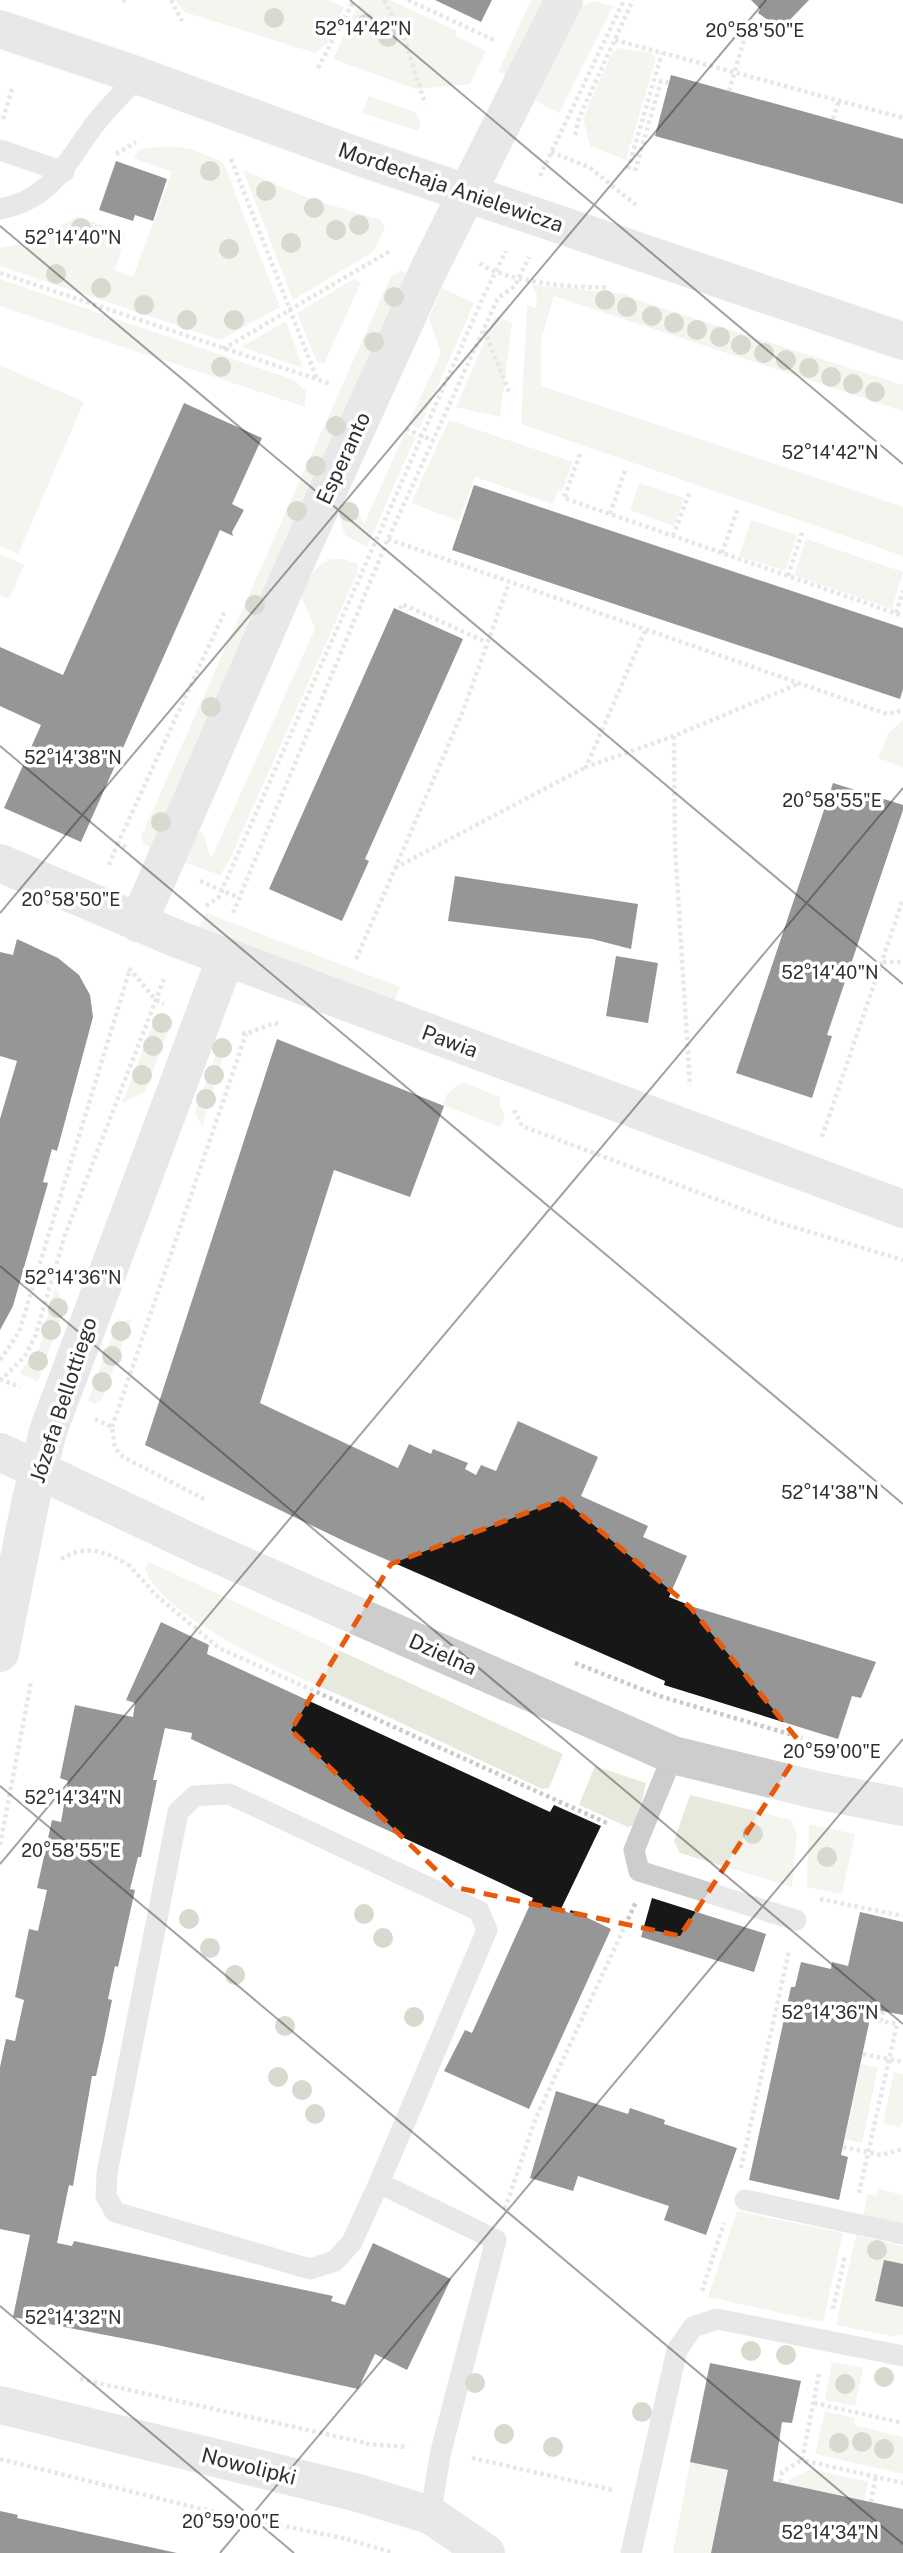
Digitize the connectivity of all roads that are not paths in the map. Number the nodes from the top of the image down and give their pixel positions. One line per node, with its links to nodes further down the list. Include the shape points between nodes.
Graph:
1 (564, 0): 6 (street, Esperanto)
2 (0, 30): 3 (street, Mordechaja Anielewicza)
3 (139, 76): 5 (lane, via 105,111); 6 (street, Mordechaja Anielewicza)
4 (0, 150): 5 (lane)
5 (64, 172): 7 (lane, via 18,205)
6 (468, 193): 8 (street, Mordechaja Anielewicza); 10 (street, Esperanto, via 307,537)
7 (0, 209)
8 (903, 341)
9 (0, 863): 10 (street, Pawia)
10 (138, 923): 11 (street, Pawia)
11 (226, 957): 12 (street, Pawia); 14 (street, Józefa Bellottiego)
12 (903, 1209)
13 (0, 1452): 14 (street, Dzielna)
14 (37, 1469): 15 (street, Józefa Bellottiego); 16 (street, Dzielna, via 203,1548)
15 (17, 1661)
16 (673, 1755): 17 (street, Dzielna); 18 (lane, via 634,1850 639,1871)
17 (903, 1807)
18 (796, 1920)
19 (379, 2183): 19 (lane, via 352,2242 335,2261 310,2269 115,2212 106,2196 178,1812 195,1796 229,1794 480,1911 487,1930); 24 (lane, via 496,2240 441,2451)
20 (745, 2200): 21 (lane)
21 (903, 2234)
22 (903, 2356): 26 (lane, via 717,2319 693,2327 677,2350)
23 (0, 2405): 24 (street, Nowolipki)
24 (430, 2515): 25 (street, Nowolipki)
25 (486, 2553)
26 (631, 2553)

